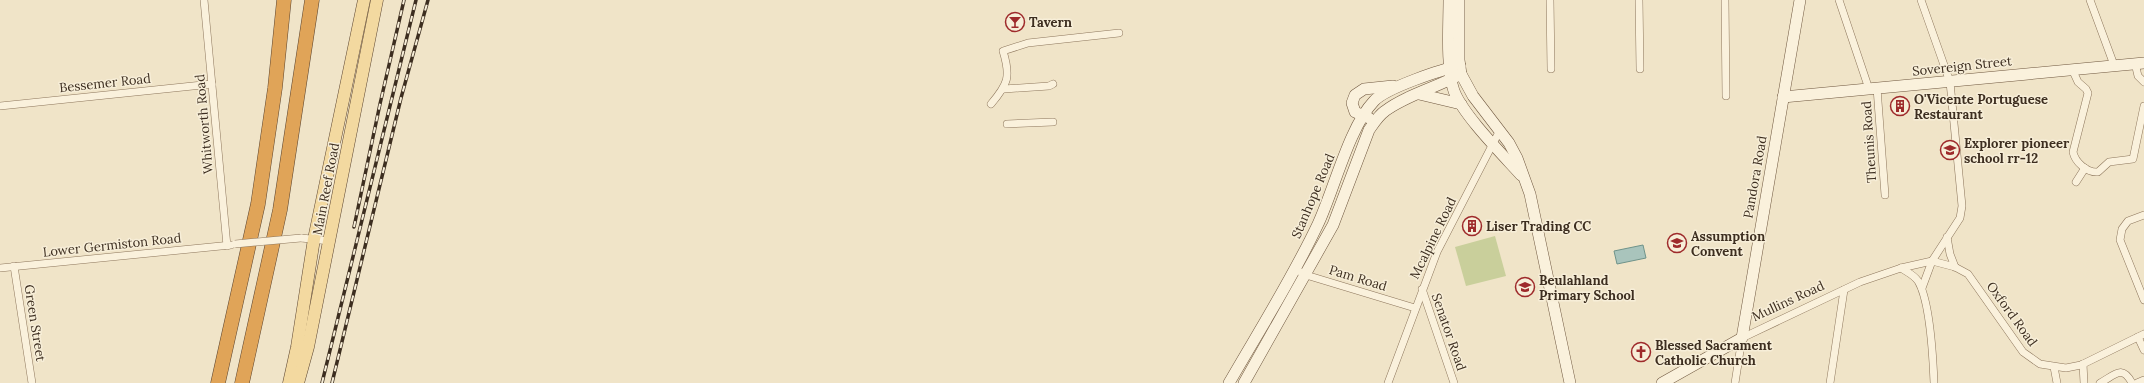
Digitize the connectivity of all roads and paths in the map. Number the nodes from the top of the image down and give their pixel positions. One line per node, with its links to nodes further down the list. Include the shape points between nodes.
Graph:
1 (204, 0): 25 (street, Whitworth Road)
2 (283, 0): 76 (highway, via 276,88 258,204)
3 (307, 0): 30 (highway)
4 (312, 0): 30 (highway)
5 (364, 0): 52 (main road, Main Reef Road)
6 (377, 0): 53 (main road, Main Reef Road)
7 (1449, 0): 22 (main road)
8 (1459, 0): 22 (main road)
9 (1550, 0): 20 (street)
10 (1639, 0): 19 (street)
11 (1725, 0): 32 (street)
12 (1800, 0): 33 (main road, Pandora Road)
13 (1839, 0): 28 (street, Theunis Road)
14 (1921, 0): 23 (street)
15 (2090, 0): 18 (street)
16 (1119, 33): 29 (street, via 1028,43 1003,51 1008,82)
17 (2139, 63): 18 (main road, Sovereign Street); 24 (street, via 2138,76)
18 (2114, 65): 21 (main road, Sovereign Street)
19 (1640, 68)
20 (1550, 69)
21 (2072, 69): 23 (main road, Sovereign Street); 44 (street, via 2078,82 2088,93 2073,152 2076,160)
22 (1456, 72): 27 (main road, Stanhope Road); 31 (main road, Stanhope Road); 35 (main road, via 1454,92); 42 (main road)
23 (1950, 82): 28 (main road, Sovereign Street); 51 (street, via 1962,206 1960,218)
24 (2144, 82)
25 (212, 84): 36 (street, Bessemer Road); 54 (street, Whitworth Road)
26 (1054, 84): 29 (street)
27 (1405, 85): 38 (main road, Stanhope Road, via 1390,90 1375,100); 38 (main road, via 1368,88 1357,93 1353,106 1355,112)
28 (1873, 88): 33 (main road, Sovereign Street); 47 (street, Theunis Road)
29 (1004, 89): 34 (street)
30 (298, 92): 77 (highway, via 280,210)
31 (1419, 94): 35 (main road); 39 (main road, Stanhope Road, via 1385,111)
32 (1726, 96)
33 (1783, 97): 69 (main road, Pandora Road)
34 (991, 104)
35 (1461, 104): 43 (main road)
36 (0, 106)
37 (2144, 106): 44 (street, via 2133,159 2108,162 2098,172)
38 (1363, 116): 39 (main road); 49 (main road, Stanhope Road)
39 (1377, 119): 50 (main road, Stanhope Road, via 1369,130)
40 (1053, 122): 41 (street)
41 (1007, 124)
42 (1500, 130): 43 (street, Mcalpine Road); 45 (main road, via 1517,158)
43 (1492, 143): 45 (main road); 64 (street, Mcalpine Road, via 1437,252)
44 (2085, 168): 46 (street)
45 (1525, 180): 84 (main road, via 1535,210)
46 (2076, 182)
47 (1885, 195)
48 (2144, 215): 62 (street, via 2128,221 2122,229 2120,240)
49 (1321, 217): 50 (main road); 60 (main road, Stanhope Road)
50 (1333, 225): 61 (main road, Stanhope Road)
51 (1947, 237): 55 (street); 57 (street, via 1950,254)
52 (314, 239): 53 (street, Lower Germiston Road); 54 (street, Lower Germiston Road, bridge, via 301,238); 73 (main road, Main Reef Road)
53 (330, 241): 73 (main road, Main Reef Road)
54 (227, 246): 56 (street, Lower Germiston Road)
55 (1932, 261): 57 (street, Oxford Road); 59 (street, Mullins Road); 63 (street)
56 (14, 266): 58 (street, Lower Germiston Road); 75 (street, Green Street)
57 (1956, 267): 72 (street, Oxford Road, via 1971,278 2028,357 2040,364)
58 (0, 268)
59 (1901, 268): 63 (street, via 1914,277); 65 (street, Mullins Road)
60 (1295, 269): 61 (street, Pam Road); 80 (main road, Stanhope Road)
61 (1306, 275): 67 (street, Pam Road); 81 (main road, Stanhope Road)
62 (2141, 285): 66 (street)
63 (1922, 288): 88 (street, via 1930,331)
64 (1422, 289): 67 (street, Mcalpine Road); 83 (street, Senator Road)
65 (1844, 290): 69 (street, Mullins Road); 87 (street)
66 (2144, 300)
67 (1415, 308): 82 (street, Mcalpine Road)
68 (2141, 335): 70 (street); 71 (street, Oxford Road)
69 (1742, 338): 85 (main road, Mullins Road); 86 (street, Pandora Road)
70 (2144, 350)
71 (2083, 364): 72 (street, Oxford Road, via 2066,368); 90 (street)
72 (2054, 367): 89 (street)
73 (298, 368): 78 (main road, Main Reef Road); 79 (main road, Main Reef Road)
74 (2144, 380): 93 (street)
75 (32, 383)
76 (218, 383)
77 (242, 383)
78 (289, 383)
79 (298, 383)
80 (1229, 383)
81 (1244, 383)
82 (1388, 383)
83 (1454, 383)
84 (1570, 383)
85 (1662, 383)
86 (1735, 383)
87 (1830, 383)
88 (1934, 383)
89 (2057, 383)
90 (2084, 383)
91 (2100, 383): 92 (street, via 2124,372 2128,374)
92 (2132, 383)
93 (2137, 383)

